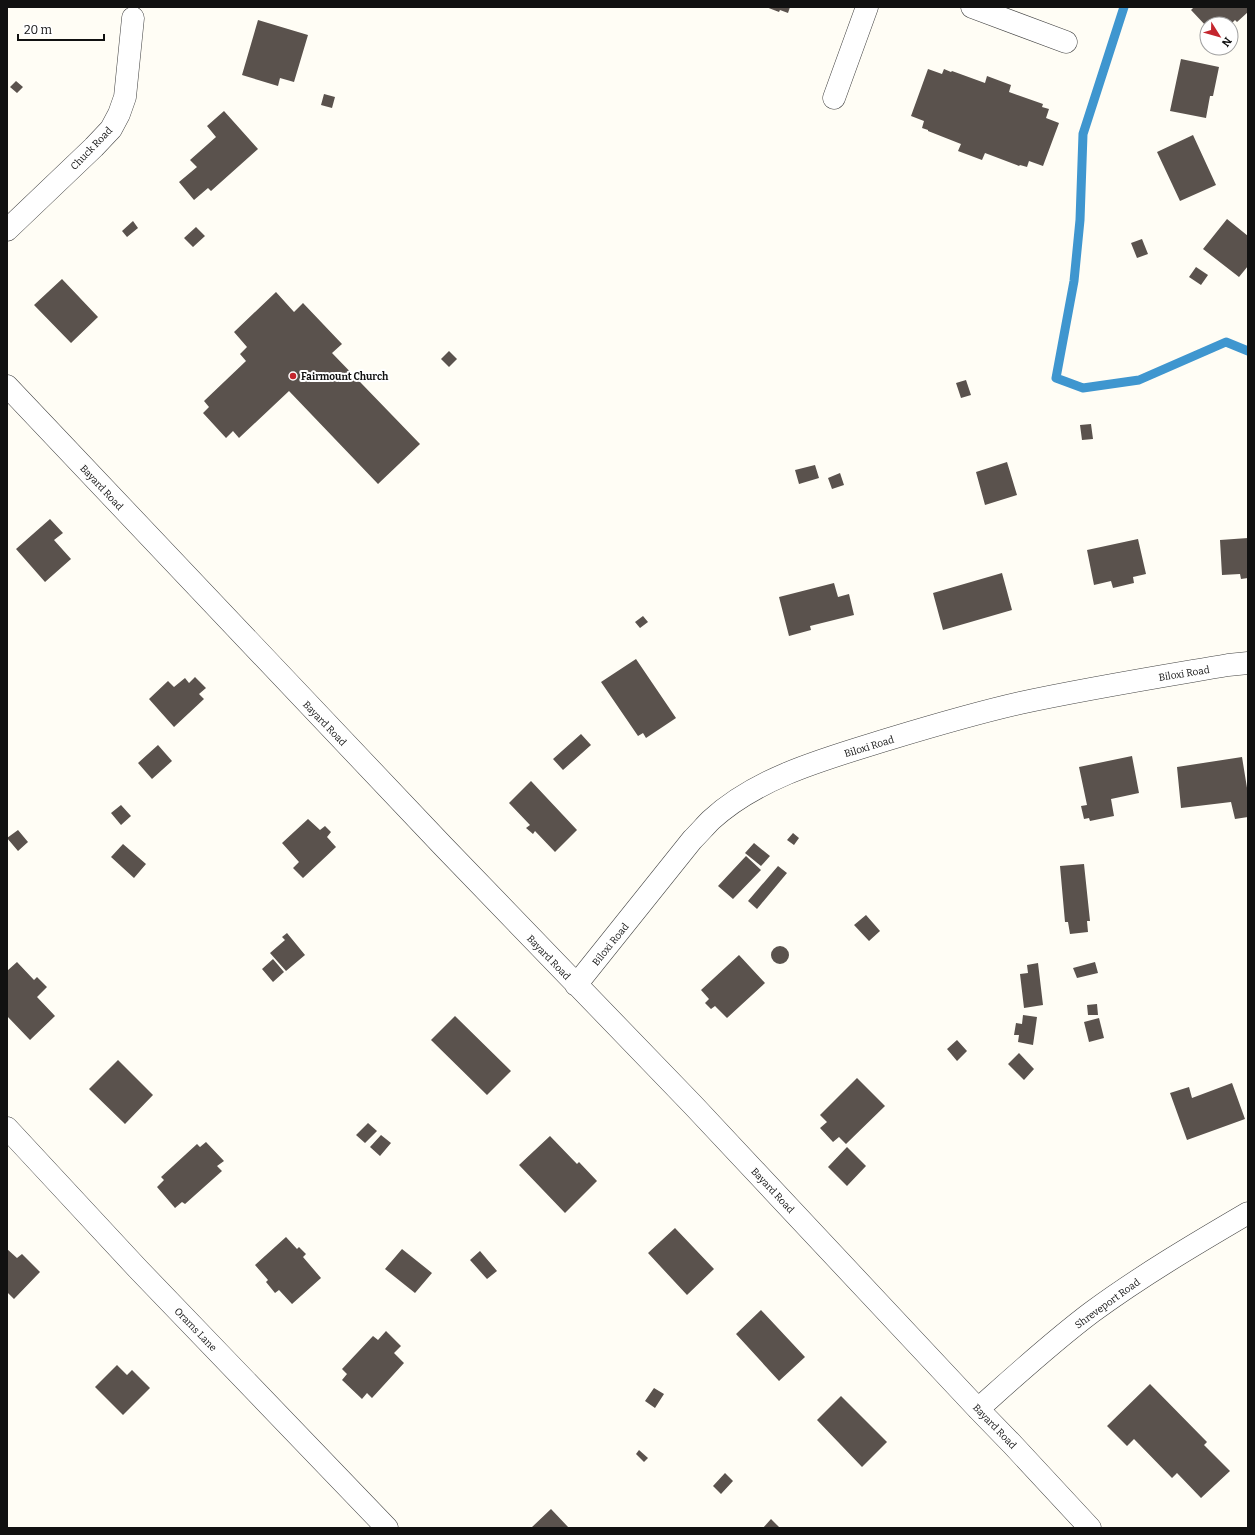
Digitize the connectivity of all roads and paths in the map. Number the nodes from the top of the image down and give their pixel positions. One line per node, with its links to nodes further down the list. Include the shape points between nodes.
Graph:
1 (867, 7): 5 (street)
2 (972, 7): 4 (street)
3 (132, 18): 6 (street, Chuck Road, via 125,97 111,129)
4 (1066, 42)
5 (834, 98)
6 (7, 230)
7 (7, 386): 9 (street, Bayard Road)
8 (1248, 663): 9 (street, Biloxi Road, via 1096,687 1018,703 818,761 777,778 739,799 692,840)
9 (576, 985): 12 (street, Bayard Road, via 693,1105)
10 (7, 1128): 13 (street, Orams Lane)
11 (1248, 1213): 12 (street, Shreveport Road, via 1180,1253 1091,1313)
12 (978, 1409): 14 (street, Bayard Road)
13 (387, 1528)
14 (1090, 1528)

